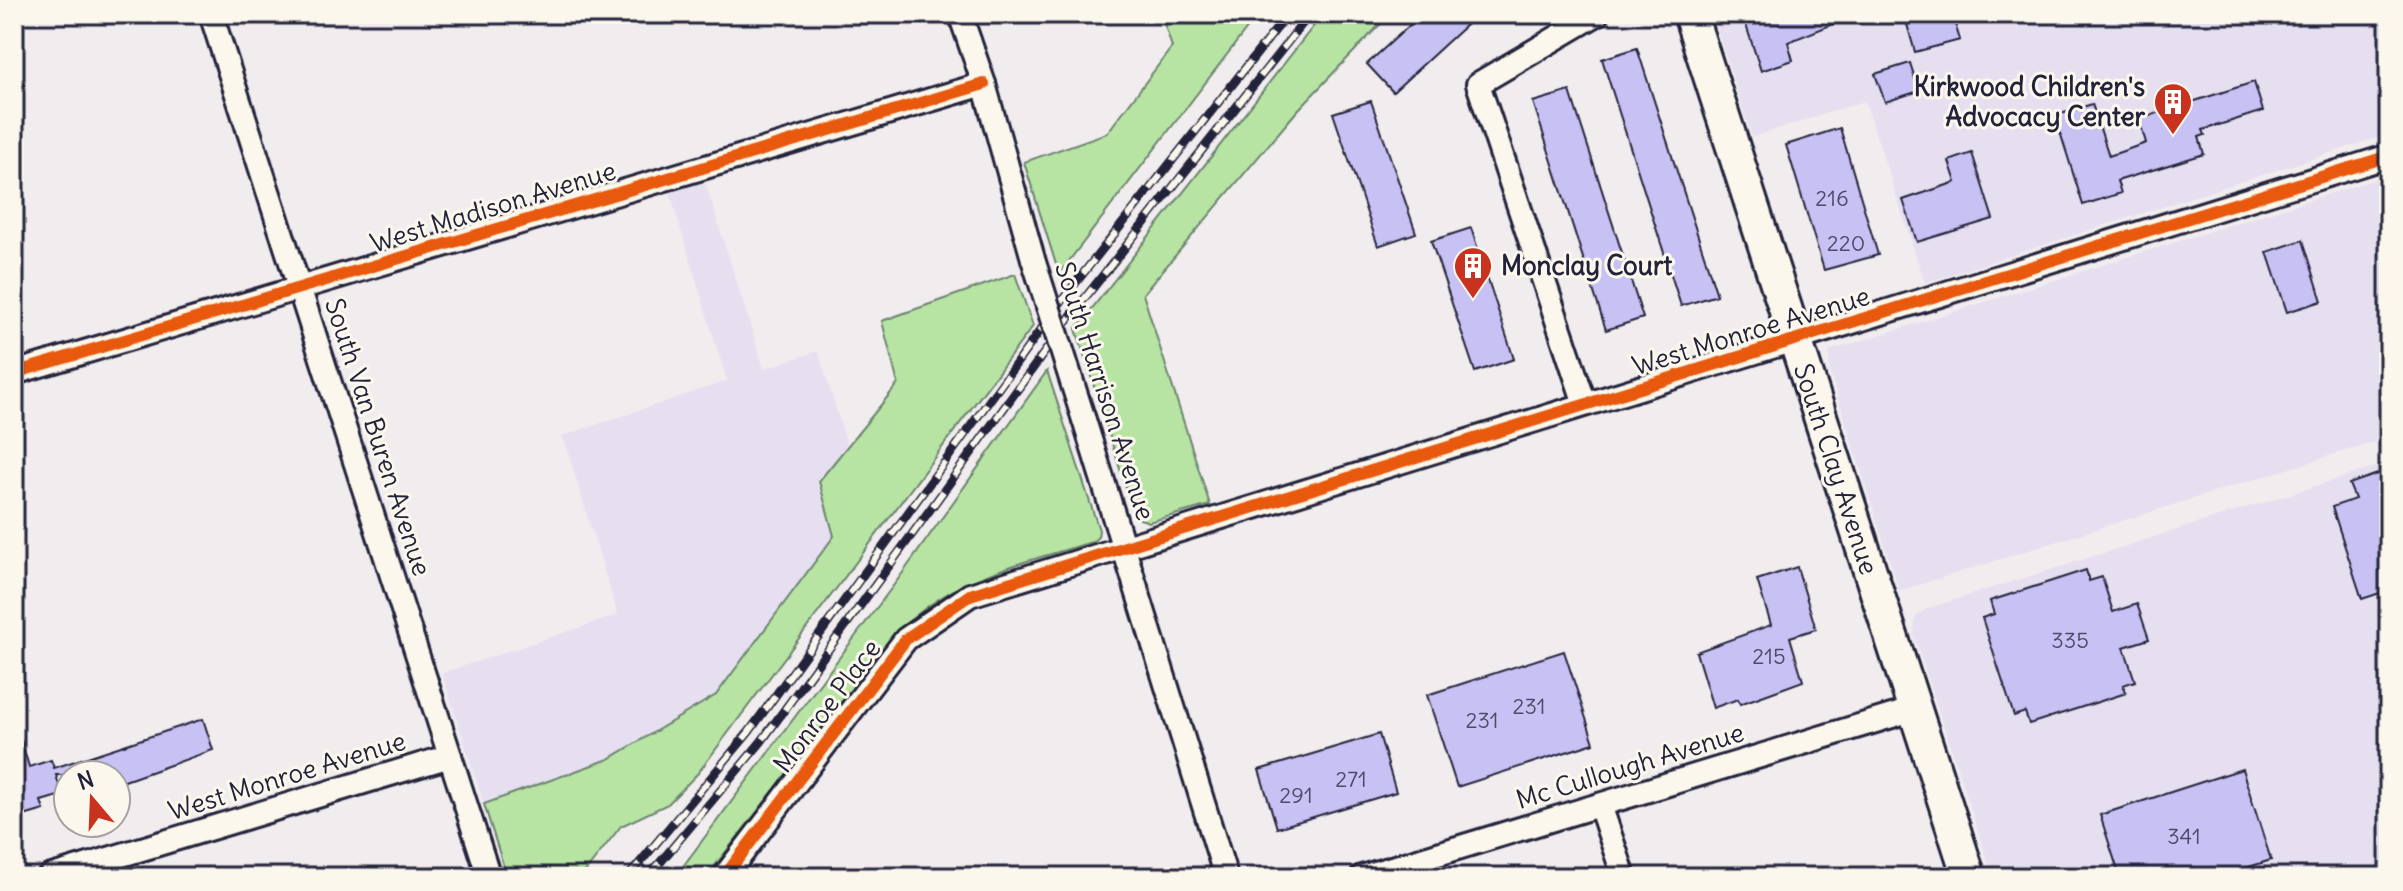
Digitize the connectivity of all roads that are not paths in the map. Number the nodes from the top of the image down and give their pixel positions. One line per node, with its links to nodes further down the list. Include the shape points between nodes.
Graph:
1 (211, 14): 7 (street, South Van Buren Avenue)
2 (960, 14): 5 (street, South Harrison Avenue)
3 (1597, 14): 10 (street, via 1478,84)
4 (1690, 14): 8 (street, South Clay Avenue)
5 (984, 84): 7 (street, West Madison Avenue); 11 (street, South Harrison Avenue, bridge, via 1033,259)
6 (2389, 156): 8 (street, West Monroe Avenue)
7 (301, 287): 9 (street, West Madison Avenue); 13 (street, South Van Buren Avenue)
8 (1795, 342): 10 (street, West Monroe Avenue); 12 (street, South Clay Avenue)
9 (14, 373)
10 (1585, 404): 11 (street, West Monroe Avenue)
11 (1126, 549): 18 (street, Monroe Place, via 970,595 906,639); 19 (street, South Harrison Avenue)
12 (1915, 709): 14 (street, Mc Cullough Avenue); 22 (street, South Clay Avenue)
13 (450, 756): 16 (street, West Monroe Avenue); 17 (street, South Van Buren Avenue)
14 (1600, 805): 15 (street, Mc Cullough Avenue); 21 (street)
15 (1396, 872): 20 (street, Mc Cullough Avenue)
16 (49, 877)
17 (489, 877)
18 (724, 877)
19 (1226, 877)
20 (1362, 877)
21 (1624, 877)
22 (1969, 877)

